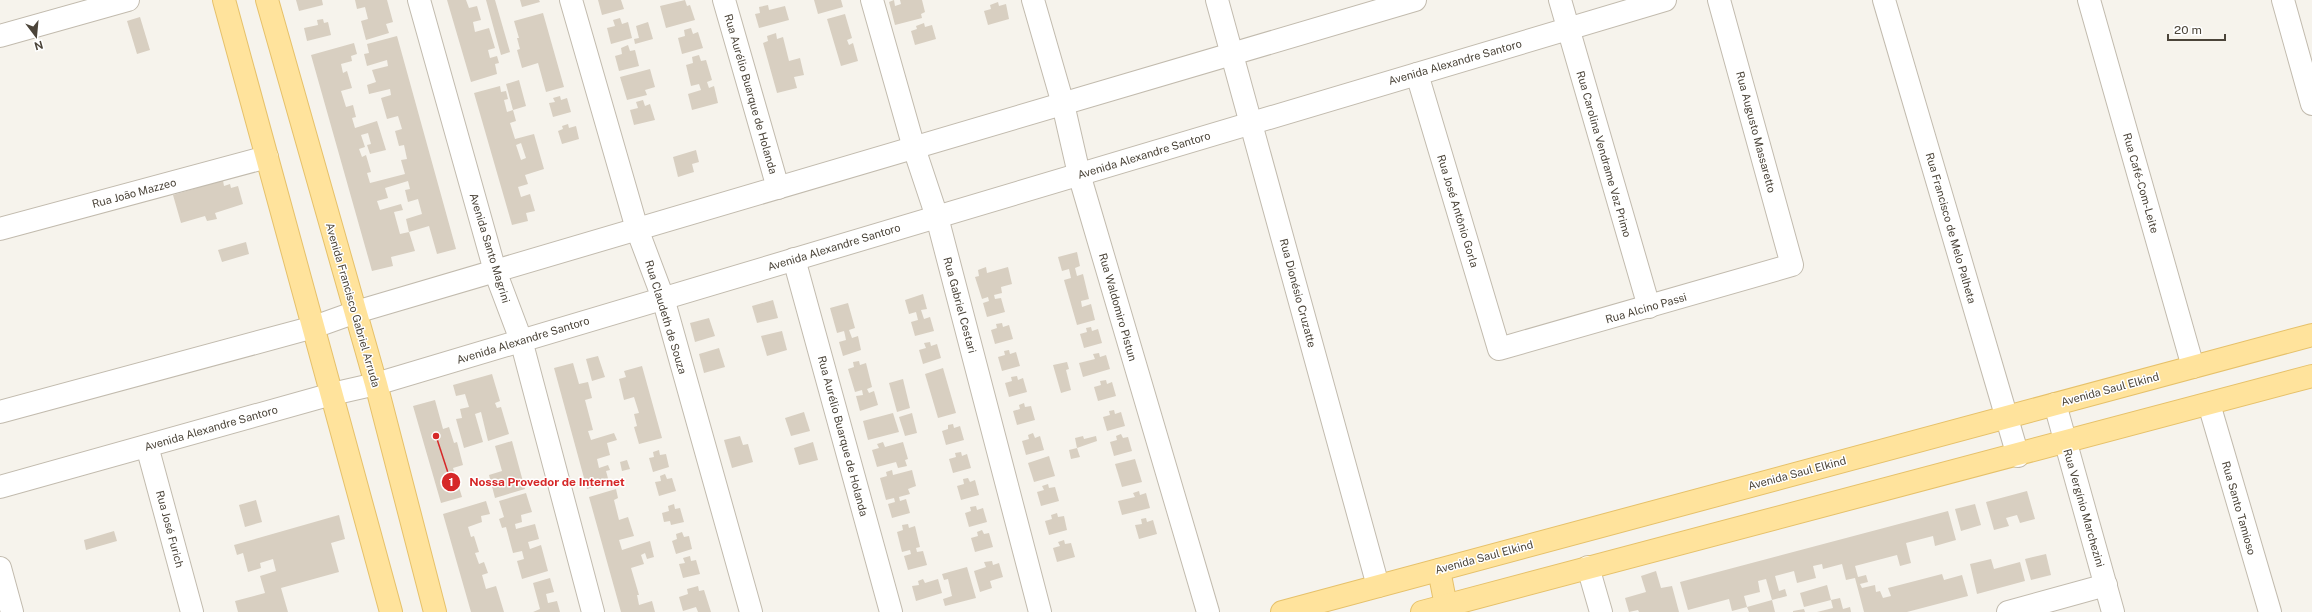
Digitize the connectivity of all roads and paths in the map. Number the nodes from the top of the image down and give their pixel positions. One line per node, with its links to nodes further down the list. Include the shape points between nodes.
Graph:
1 (128, 0): 18 (street)
2 (224, 0): 25 (main road)
3 (267, 0): 36 (main road, Avenida Francisco Gabriel Arruda)
4 (419, 0): 33 (street, Avenida Santo Magrini)
5 (571, 0): 30 (street, Rua Claudeth de Souza)
6 (724, 0): 27 (street, Rua Aurélio Buarque de Holanda)
7 (872, 0): 24 (street, Rua Gabriel Cestari)
8 (1033, 0): 21 (street, Rua Waldomiro Pistun)
9 (1217, 0): 19 (street, Rua Dionésio Cruzatte)
10 (1560, 0): 17 (street, Rua Carolina Vendrame Vaz Primo)
11 (1665, 0): 17 (street, Avenida Alexandre Santoro)
12 (1719, 0): 32 (street, Rua Augusto Massaretto)
13 (1884, 0): 48 (street, Rua Francisco de Melo Palheta)
14 (2089, 0): 41 (street, Rua Café-Com-Leite)
15 (2283, 0): 22 (street)
16 (1406, 1): 19 (street)
17 (1567, 29): 20 (street, Avenida Alexandre Santoro); 35 (street, Rua Carolina Vendrame Vaz Primo)
18 (0, 36)
19 (1233, 54): 21 (street); 23 (street, Rua Dionésio Cruzatte)
20 (1417, 74): 23 (street, Avenida Alexandre Santoro); 40 (street, Rua José Antônio Gorla)
21 (1063, 104): 24 (street); 26 (street, Rua Waldomiro Pistun)
22 (2312, 104)
23 (1251, 123): 26 (street, Avenida Alexandre Santoro); 57 (street, Rua Dionésio Cruzatte)
24 (914, 148): 27 (street); 28 (street, Rua Gabriel Cestari)
25 (267, 157): 29 (street, Rua João Mazzeo); 37 (main road)
26 (1079, 174): 28 (street, Avenida Alexandre Santoro); 67 (street, Rua Waldomiro Pistun)
27 (778, 188): 30 (street)
28 (937, 217): 31 (street, Avenida Alexandre Santoro); 66 (street, Rua Gabriel Cestari)
29 (0, 228)
30 (637, 229): 33 (street); 34 (street, Rua Claudeth de Souza)
31 (794, 259): 34 (street, Avenida Alexandre Santoro); 65 (street, Rua Aurélio Buarque de Holanda)
32 (1792, 265): 35 (street, Rua Alcino Passi)
33 (495, 271): 36 (street); 39 (street, Avenida Santo Magrini)
34 (663, 298): 39 (street, Avenida Alexandre Santoro); 64 (street, Rua Claudeth de Souza)
35 (1650, 307): 40 (street, Rua Alcino Passi)
36 (356, 312): 37 (street); 43 (main road, Avenida Francisco Gabriel Arruda)
37 (314, 327): 44 (main road); 47 (street)
38 (2312, 335): 41 (main road, Avenida Saul Elkind)
39 (521, 340): 43 (street, Avenida Alexandre Santoro); 63 (street, Avenida Santo Magrini)
40 (1499, 349)
41 (2193, 367): 45 (main road, Avenida Saul Elkind)
42 (2312, 376): 46 (main road)
43 (376, 384): 44 (street, Avenida Alexandre Santoro); 62 (main road, Avenida Francisco Gabriel Arruda)
44 (332, 394): 50 (street, Avenida Alexandre Santoro); 61 (main road)
45 (2055, 404): 48 (main road, Avenida Saul Elkind); 49 (street, Rua Vergínio Marchezini)
46 (2209, 404): 49 (main road); 73 (street, Rua Santo Tamioso)
47 (0, 412)
48 (2006, 417): 51 (street, Rua Francisco de Melo Palheta); 55 (main road, Avenida Saul Elkind)
49 (2066, 442): 51 (main road); 56 (street, Rua Vergínio Marchezini)
50 (147, 446): 52 (street, Avenida Alexandre Santoro); 60 (street, Rua José Furich)
51 (2018, 456): 53 (main road)
52 (0, 487)
53 (1588, 567): 58 (main road); 70 (street)
54 (0, 568): 59 (street)
55 (1439, 570): 57 (main road, Avenida Saul Elkind); 58 (main road)
56 (2106, 585): 71 (street); 72 (street, Rua Vergínio Marchezini)
57 (1378, 586): 68 (main road, Avenida Saul Elkind)
58 (1446, 606): 69 (main road)
59 (12, 612)
60 (192, 612)
61 (391, 612)
62 (435, 612)
63 (593, 612)
64 (751, 612)
65 (891, 612)
66 (1040, 612)
67 (1208, 612)
68 (1282, 612)
69 (1422, 612)
70 (1601, 612)
71 (2008, 612)
72 (2113, 612)
73 (2270, 612)

